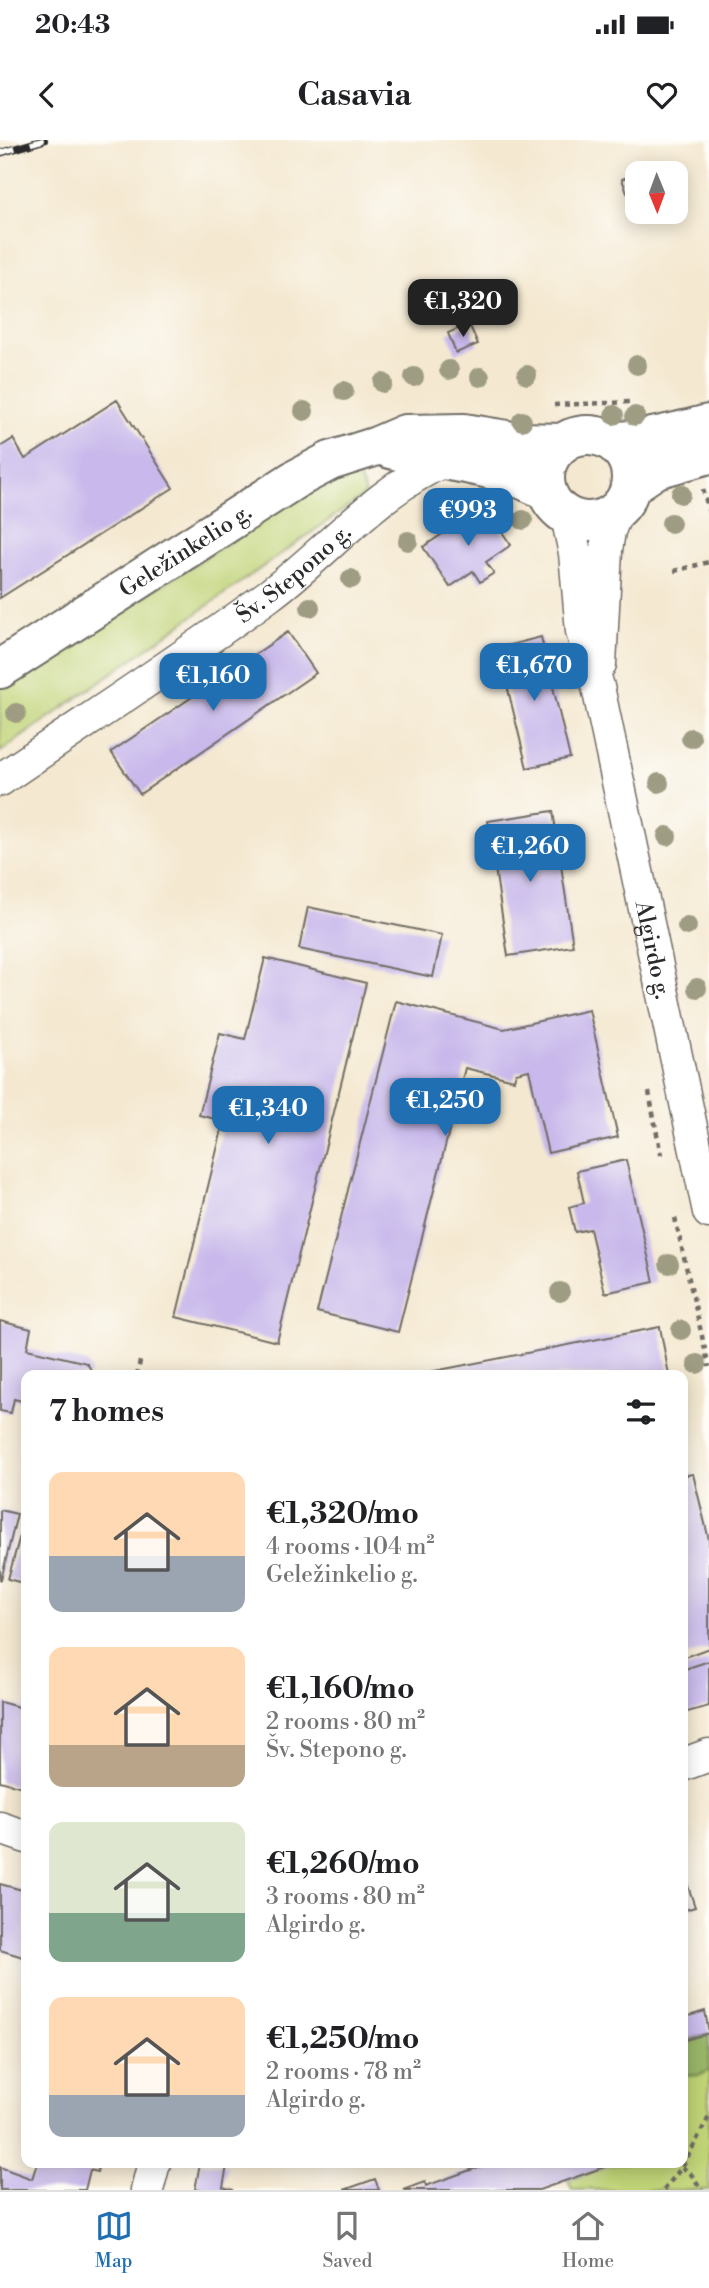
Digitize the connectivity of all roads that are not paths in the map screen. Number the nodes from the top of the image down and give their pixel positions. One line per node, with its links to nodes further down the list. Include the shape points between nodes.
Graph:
1 (709, 424): 2 (main road, via 654,438)
2 (611, 441): 3 (main road, via 587,435); 7 (main road, via 628,460 631,473)
3 (562, 443): 4 (main road, Geležinkelio g., via 436,432 405,434); 8 (main road, via 553,452 544,478)
4 (377, 446): 6 (main road, Geležinkelio g.); 9 (main road, Geležinkelio g., via 330,461 295,480)
5 (709, 454): 7 (main road, via 656,469)
6 (446, 460): 8 (main road, Geležinkelio g., via 526,479); 11 (street, Šv. Stepono g., via 360,515 271,594)
7 (624, 498): 8 (main road, via 606,518 593,521 579,521); 10 (street, Algirdo g., via 606,550)
8 (556, 504): 10 (street, Algirdo g., via 575,553 582,631)
9 (0, 669)
10 (598, 687): 12 (street, Algirdo g.)
11 (0, 780)
12 (709, 1212)
13 (709, 1755): 14 (street)
14 (688, 1763)
15 (0, 1828): 16 (street)
16 (21, 1835)
17 (153, 2168): 18 (street)
18 (148, 2190)

